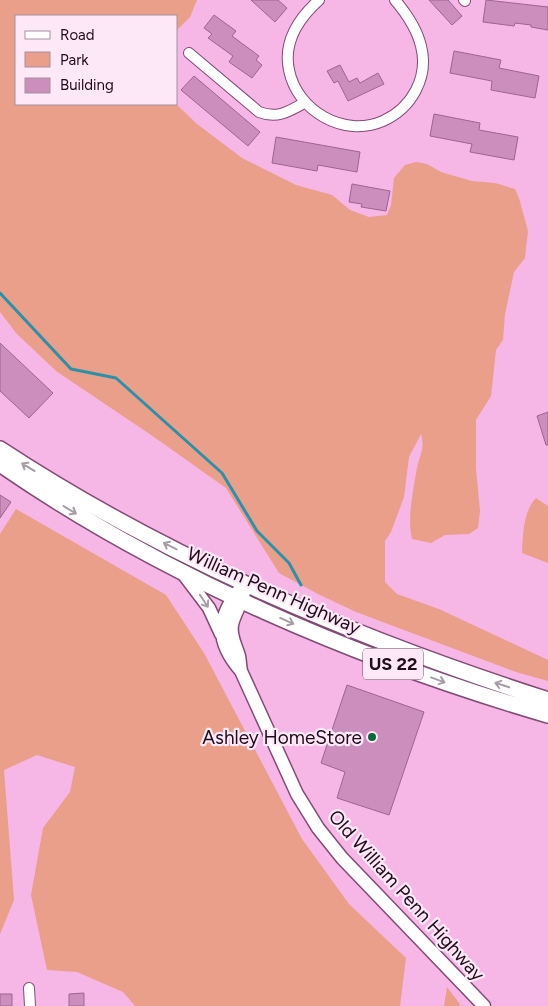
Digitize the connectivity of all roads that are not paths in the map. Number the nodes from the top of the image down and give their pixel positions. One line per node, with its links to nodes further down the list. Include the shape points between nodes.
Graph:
1 (319, 0): 4 (street, via 302,16 288,52 290,79)
2 (395, 0): 4 (street, via 414,27 421,46 422,73 410,100 397,113 366,125 352,125 321,116)
3 (189, 53): 4 (street, via 259,112 280,115)
4 (304, 103)
5 (0, 448): 8 (highway, William Penn Highway / US 22, one-way to 5, via 102,510)
6 (0, 464): 7 (highway, William Penn Highway / US 22, one-way to 7, via 77,514)
7 (179, 569): 9 (highway, William Penn Highway / US 22); 10 (main road, one-way to 10, via 209,608)
8 (245, 584): 9 (main road, Old William Penn Highway); 12 (highway, William Penn Highway / US 22, one-way to 8, via 399,649)
9 (238, 598): 10 (main road, Old William Penn Highway, via 222,623); 11 (main road, Old William Penn Highway, via 232,630); 13 (highway, William Penn Highway / US 22, one-way to 13, via 393,664)
10 (222, 637): 11 (main road, Old William Penn Highway, via 230,658)
11 (241, 671): 16 (main road, Old William Penn Highway, via 297,794 318,828 342,858)
12 (548, 700)
13 (548, 715)
14 (29, 988): 15 (street)
15 (30, 1006)
16 (484, 1006)

